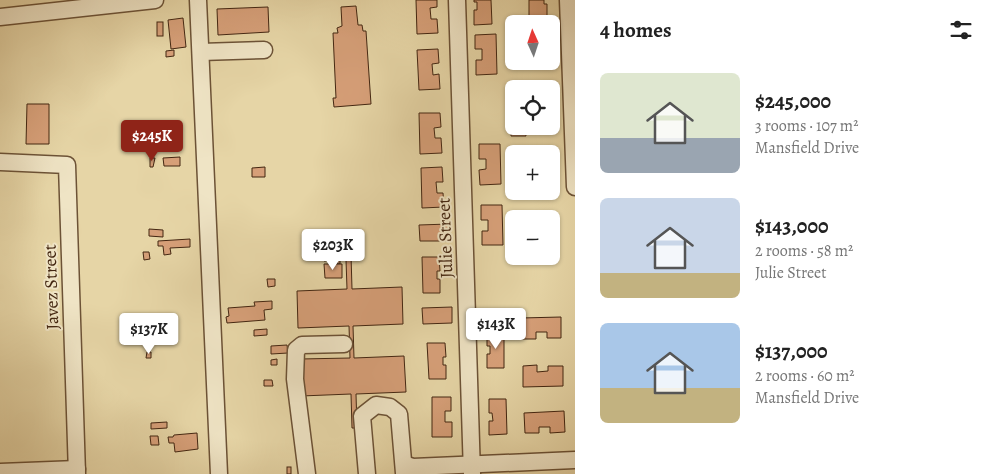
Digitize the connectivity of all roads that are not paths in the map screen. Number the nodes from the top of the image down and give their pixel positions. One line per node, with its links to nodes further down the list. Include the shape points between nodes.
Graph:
1 (155, 0): 5 (street)
2 (198, 0): 7 (street)
3 (457, 0): 13 (street, Julie Street)
4 (568, 0): 9 (street)
5 (0, 17)
6 (264, 50): 7 (street)
7 (201, 52): 16 (street)
8 (0, 162): 15 (street, Javez Street, via 67,165)
9 (575, 187)
10 (344, 344): 17 (street, via 302,345 296,350 295,379)
11 (575, 460): 13 (street)
12 (407, 468): 13 (street); 18 (street, via 399,414 390,407 376,406 362,416)
13 (472, 469)
14 (0, 472): 15 (street)
15 (77, 472)
16 (219, 474)
17 (308, 474)
18 (366, 474)

